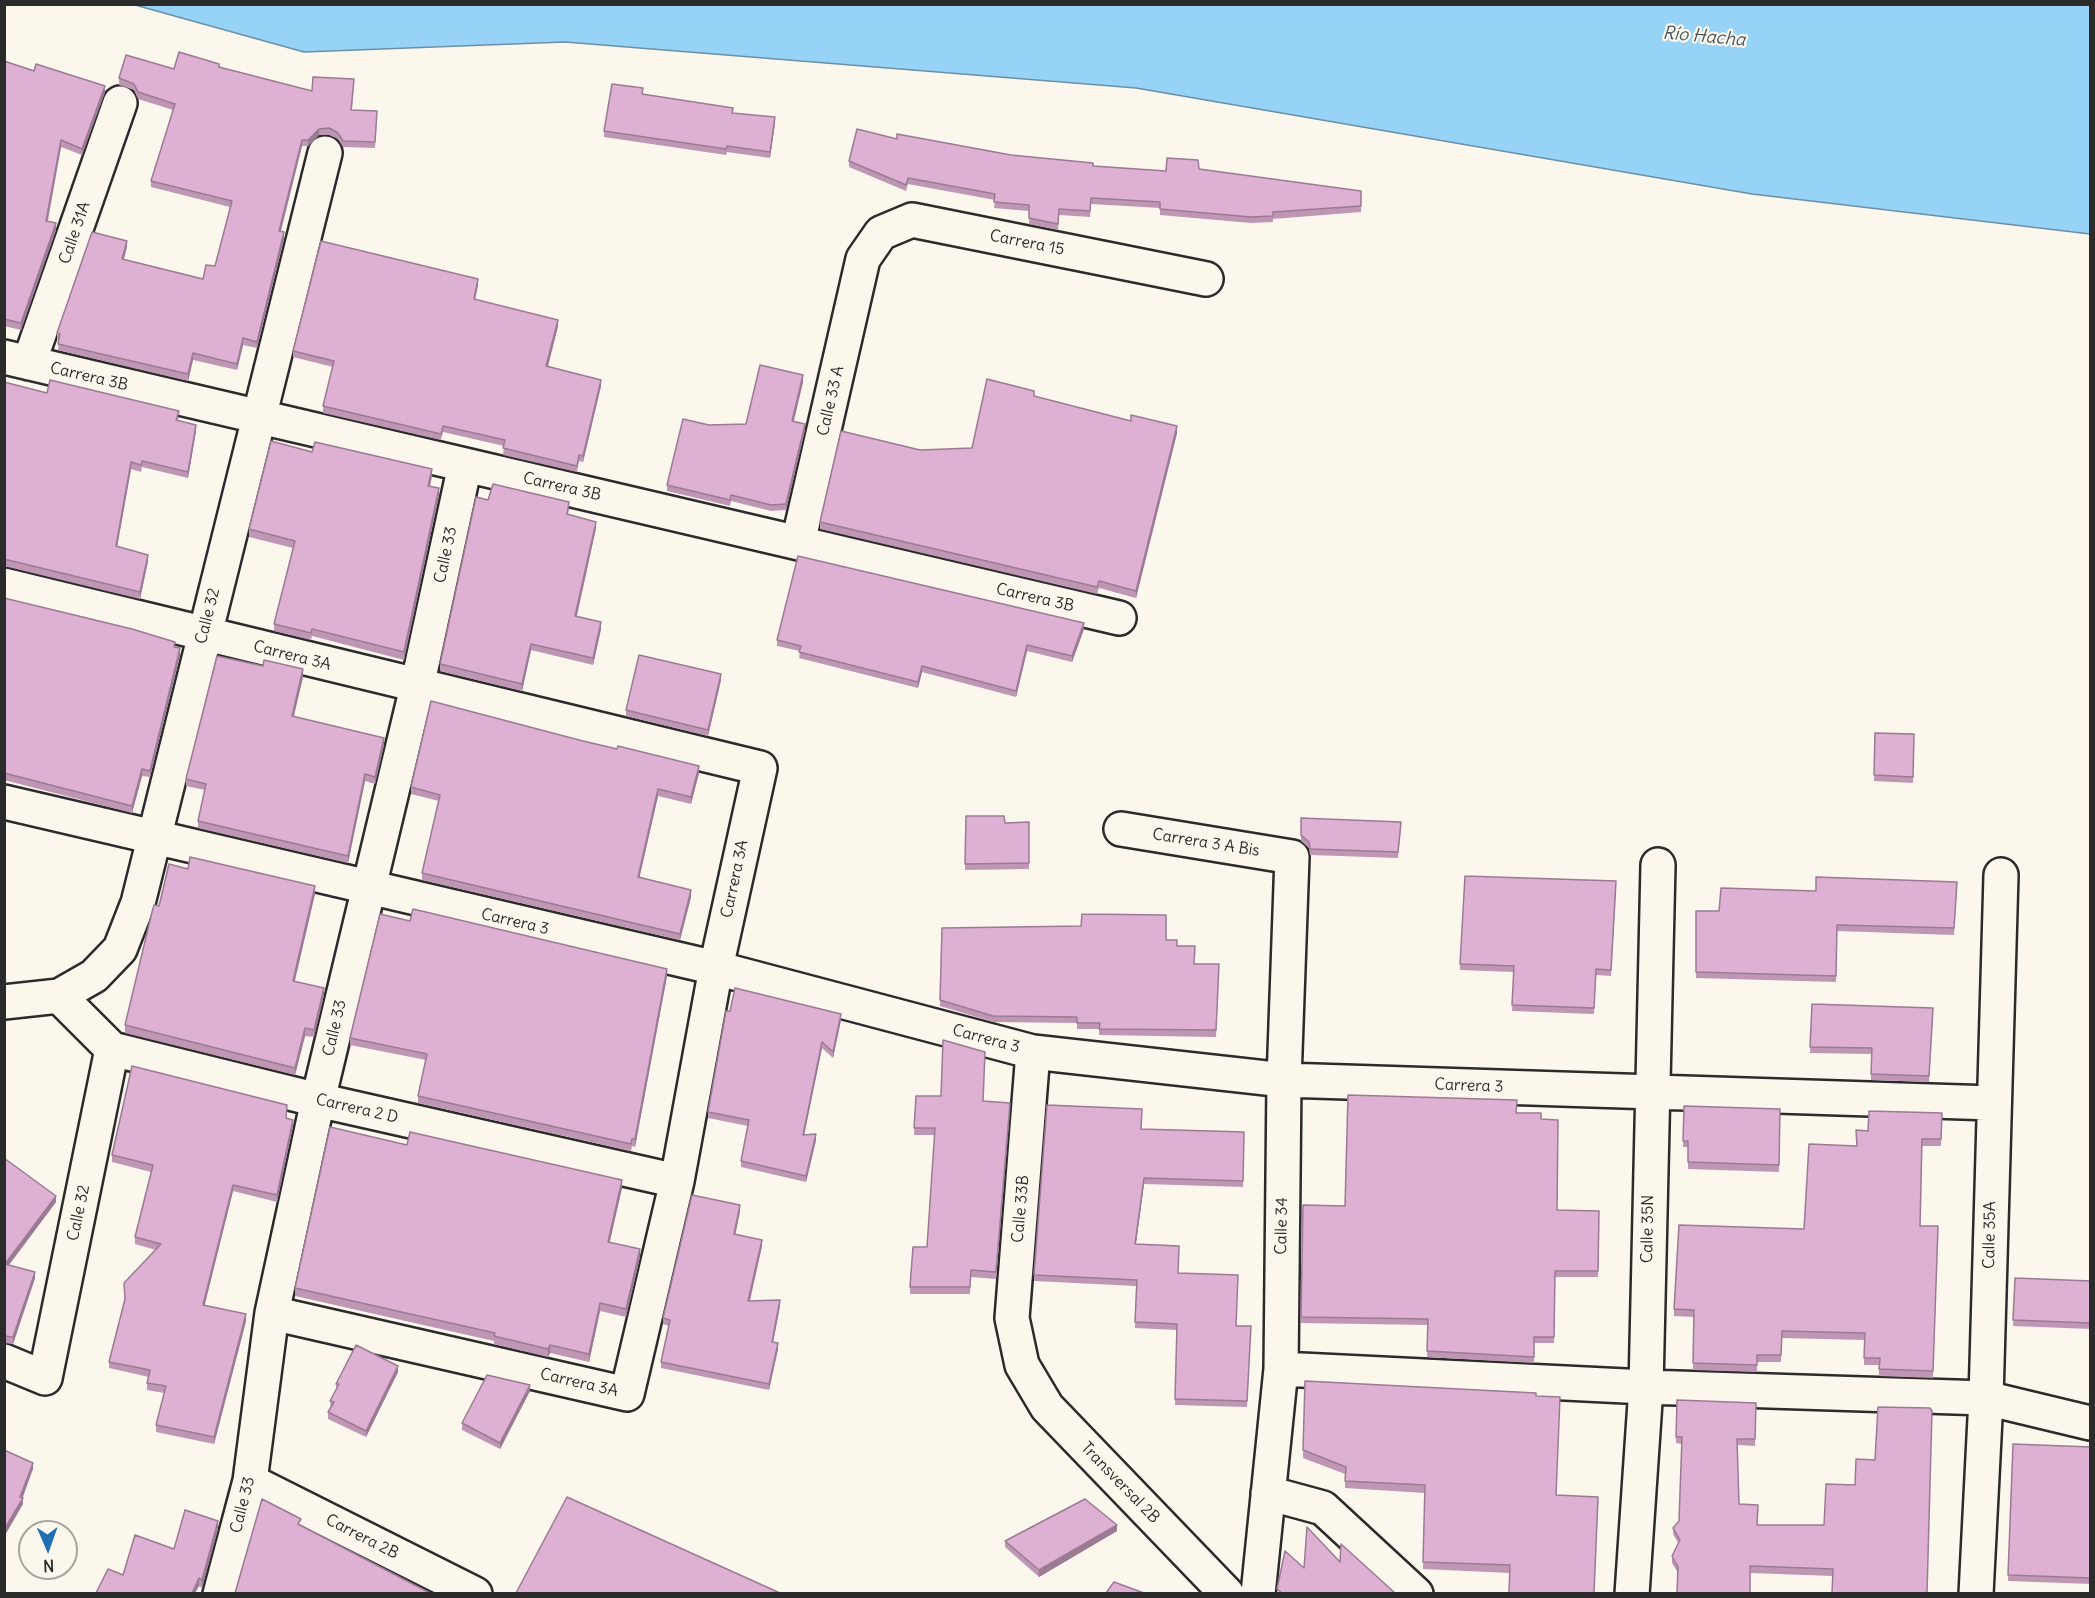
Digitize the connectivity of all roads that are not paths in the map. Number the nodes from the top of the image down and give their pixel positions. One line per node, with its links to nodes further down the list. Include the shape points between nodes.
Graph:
1 (120, 103): 5 (street, Calle 31A)
2 (325, 153): 6 (street, Calle 32)
3 (863, 260): 4 (street, Carrera 15, via 881,233 912,220); 8 (street, Calle 33 A)
4 (1206, 279)
5 (17, 360): 6 (street, Carrera 3B)
6 (258, 416): 7 (street, Carrera 3B); 11 (street, Calle 32)
7 (465, 465): 8 (street, Carrera 3B); 12 (street, Calle 33)
8 (798, 543): 10 (street, Carrera 3B)
9 (4, 585): 11 (street, Carrera 3A)
10 (1119, 618)
11 (203, 634): 12 (street, Carrera 3A); 15 (street, Calle 32)
12 (417, 687): 19 (street, Calle 33); 20 (street, Carrera 3A, via 760,768)
13 (4, 802): 15 (street, Carrera 3)
14 (1120, 829): 16 (street, Carrera 3 A Bis)
15 (155, 839): 19 (street, Carrera 3); 21 (street, Calle 32, via 138,903 120,949 94,976)
16 (1292, 857): 25 (street, Calle 34)
17 (1658, 865): 26 (street, Calle 35N)
18 (2001, 875): 28 (street, Calle 35A)
19 (368, 888): 20 (street, Carrera 3); 27 (street, Calle 33)
20 (716, 968): 24 (street, Carrera 3); 29 (street, Carrera 3A)
21 (59, 996): 22 (street, Calle 32); 23 (street)
22 (4, 1002)
23 (112, 1049): 27 (street, Carrera 2 D); 31 (street, Calle 32, via 45,1378)
24 (1033, 1052): 25 (street, Carrera 3); 32 (street, Calle 33B, via 1012,1318)
25 (1284, 1080): 26 (street, Carrera 3); 33 (street, Calle 34)
26 (1651, 1092): 28 (street, Carrera 3); 34 (street, Calle 35N)
27 (318, 1100): 29 (street, Carrera 2 D); 30 (street, Calle 33)
28 (1993, 1103): 35 (street, Calle 35A)
29 (677, 1181): 30 (street, Carrera 3A, via 627,1394)
30 (272, 1313): 37 (street, Calle 33)
31 (4, 1361)
32 (1022, 1365): 41 (street, Transversal 2B, via 1047,1407)
33 (1281, 1370): 34 (street); 38 (street, Calle 34)
34 (1646, 1387): 35 (street); 44 (street, Calle 35N)
35 (1986, 1398): 36 (street); 45 (street, Calle 35A)
36 (2091, 1423)
37 (250, 1481): 39 (street, Calle 33); 40 (street, Carrera 2B)
38 (1268, 1493): 42 (street, Calle 34); 43 (street, via 1323,1508)
39 (220, 1593)
40 (475, 1593)
41 (1227, 1593)
42 (1258, 1593)
43 (1416, 1593)
44 (1632, 1593)
45 (1976, 1593)

